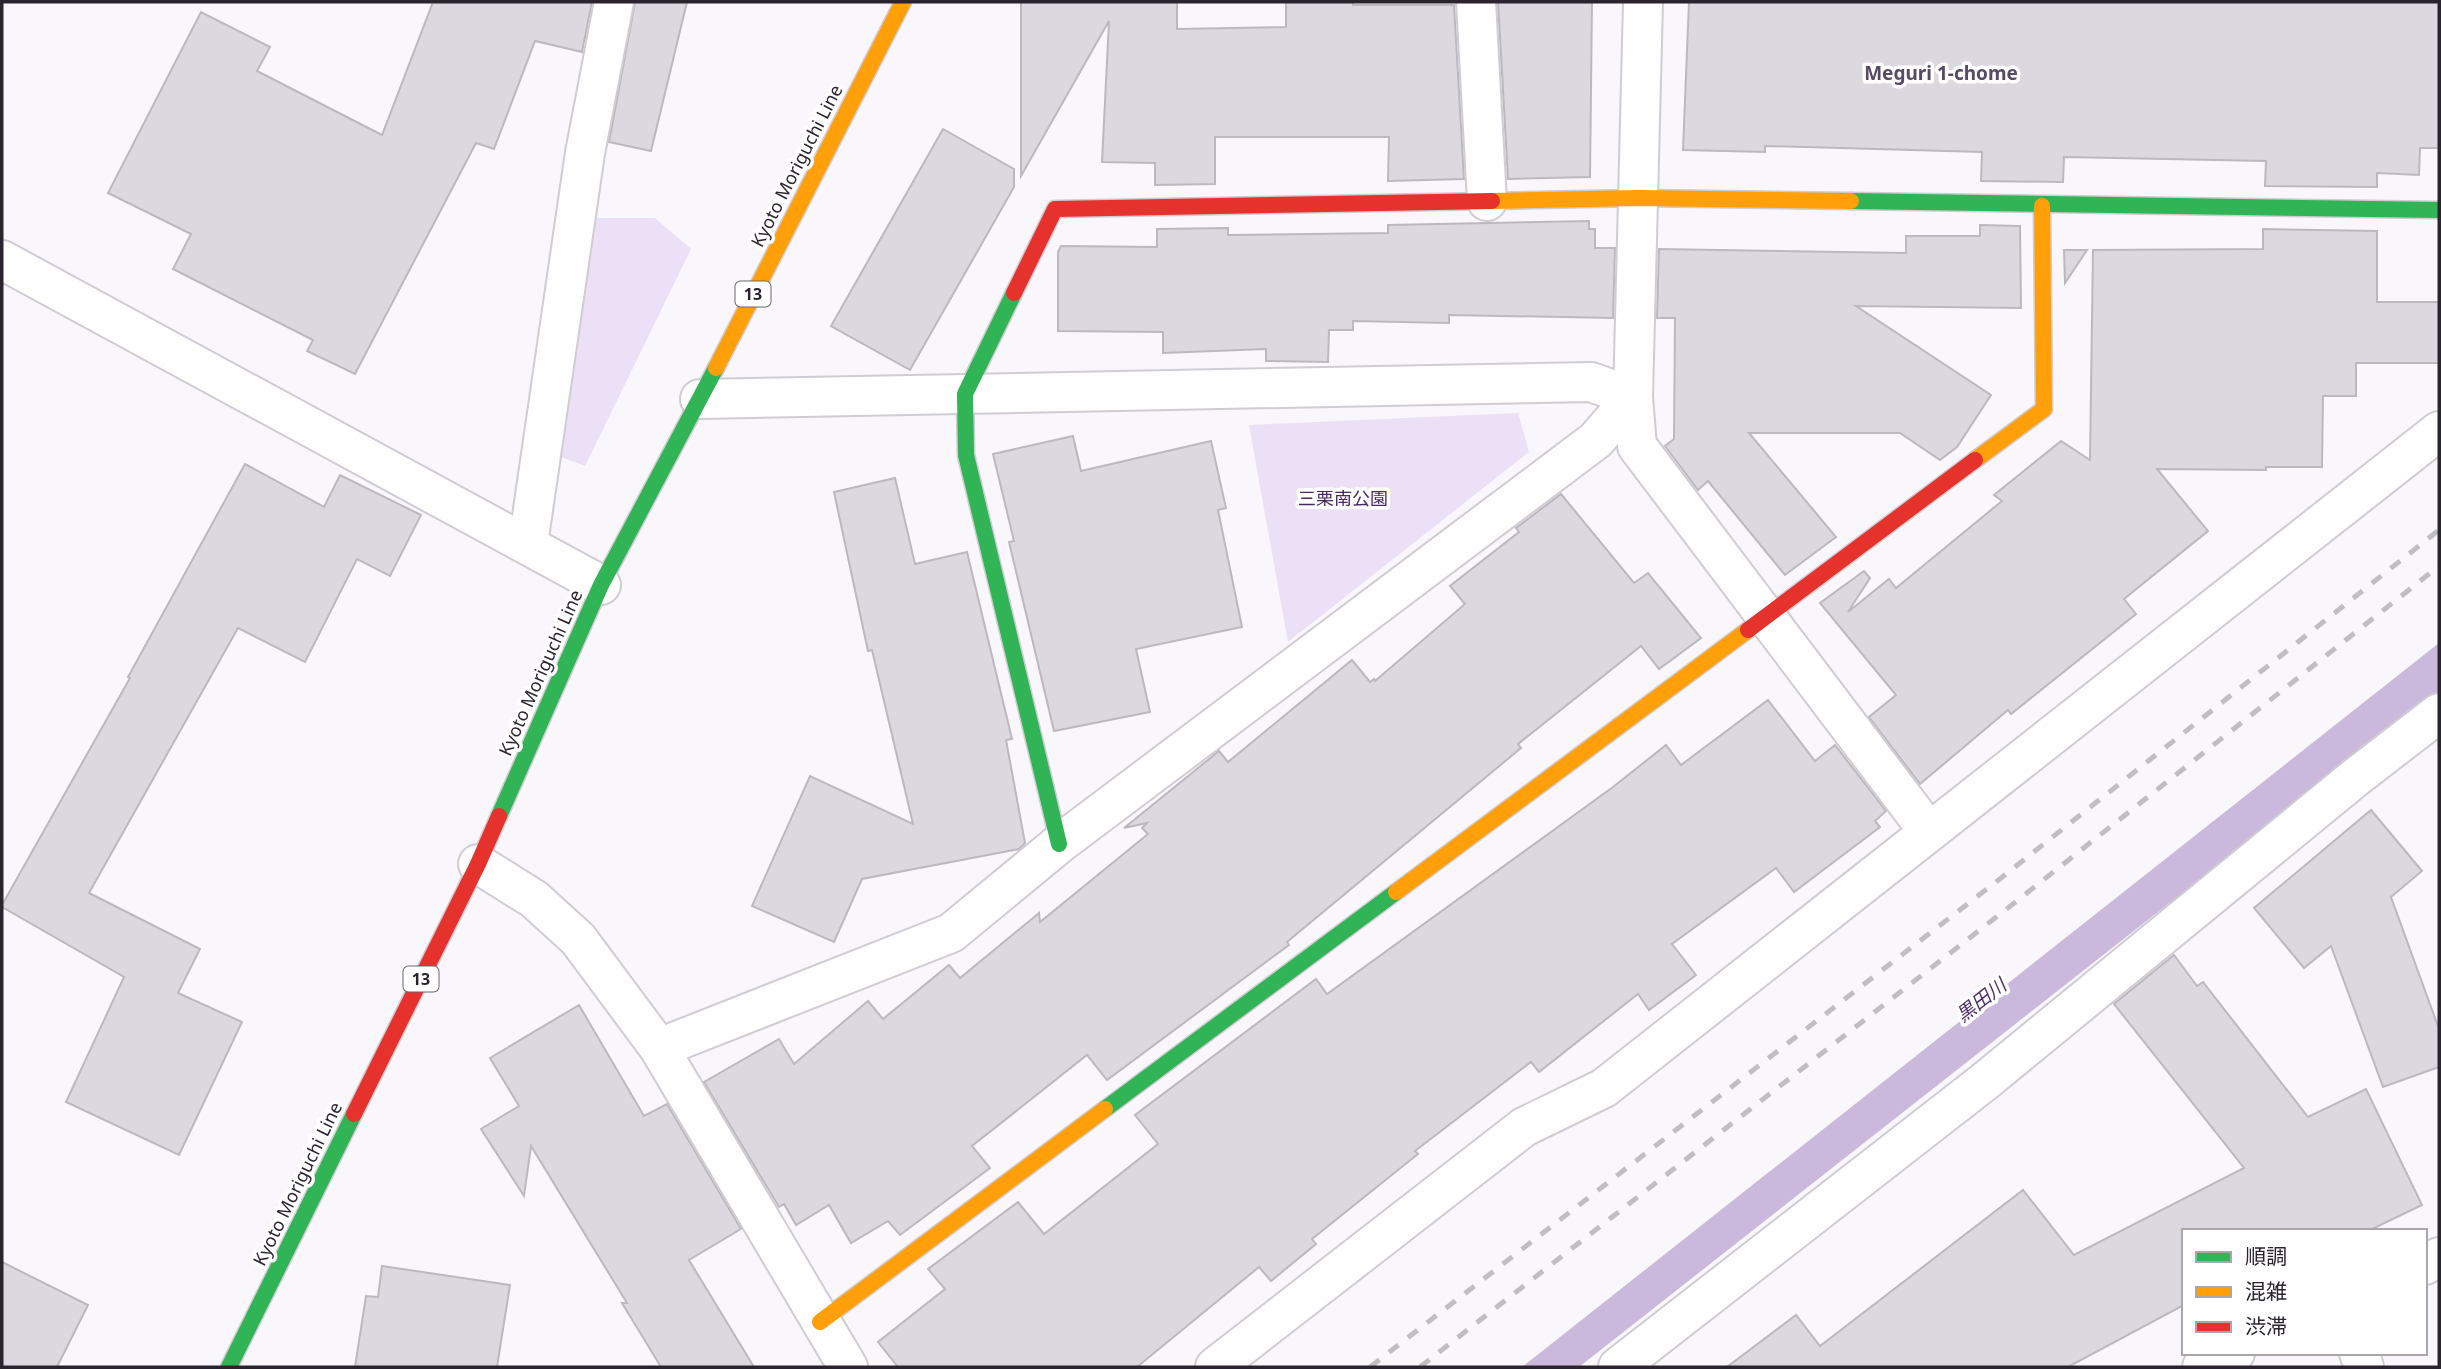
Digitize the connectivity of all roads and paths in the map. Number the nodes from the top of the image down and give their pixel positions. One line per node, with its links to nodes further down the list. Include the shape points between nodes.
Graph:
1 (614, 2): 14 (street, via 585,153)
2 (903, 2): 12 (street, Kyoto Moriguchi Line / 13)
3 (1476, 2): 6 (street)
4 (1643, 2): 5 (street)
5 (1639, 198): 6 (street); 7 (street); 11 (street)
6 (1487, 201): 10 (street, via 1055,209)
7 (2042, 206): 8 (street); 16 (street, via 2043,409)
8 (2439, 210)
9 (2, 260): 14 (street)
10 (965, 394): 11 (street, via 1591,382); 12 (street); 19 (street, via 967,455)
11 (1633, 397): 16 (street, via 1637,446); 19 (street, via 1596,440)
12 (700, 399): 15 (street, Kyoto Moriguchi Line / 13)
13 (2439, 431): 18 (street)
14 (528, 544): 15 (street)
15 (601, 585): 20 (street, Kyoto Moriguchi Line / 13)
16 (1767, 617): 18 (street); 22 (street)
17 (2439, 713): 27 (street, via 1984,1082)
18 (1929, 832): 26 (street, via 1604,1087 1524,1127)
19 (1059, 844): 21 (street, via 951,933)
20 (478, 864): 21 (street, via 534,899 578,939); 24 (street, Kyoto Moriguchi Line / 13)
21 (659, 1048): 22 (street)
22 (820, 1322): 25 (street)
23 (2230, 1355): 28 (street)
24 (229, 1367)
25 (848, 1367)
26 (1215, 1367)
27 (1618, 1367)
28 (2202, 1367)

